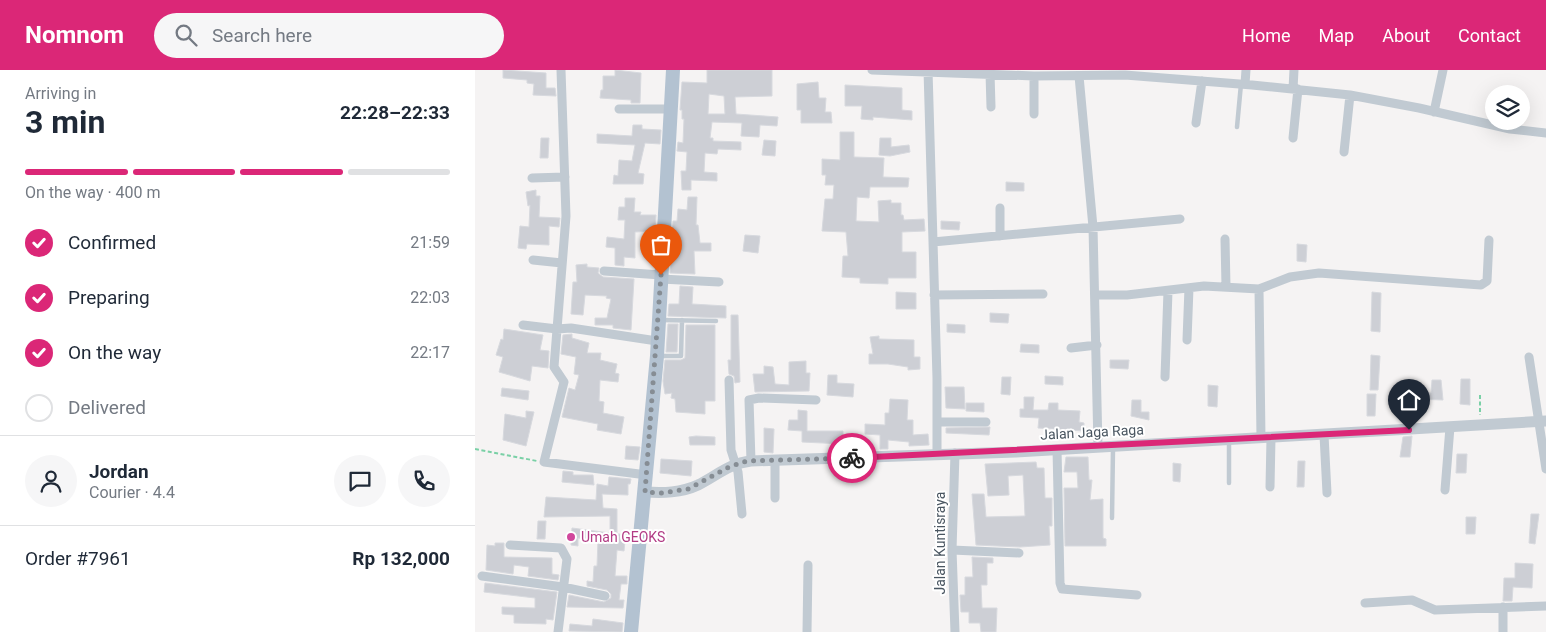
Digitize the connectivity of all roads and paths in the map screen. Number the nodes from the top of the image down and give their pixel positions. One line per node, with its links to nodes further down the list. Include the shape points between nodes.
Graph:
1 (561, 70): 27 (street)
2 (673, 70): 18 (main road)
3 (872, 70): 7 (street)
4 (1247, 70): 13 (street)
5 (1294, 70): 14 (street)
6 (1443, 70): 19 (street)
7 (928, 71): 8 (street); 34 (street)
8 (990, 73): 10 (street); 16 (street)
9 (1093, 73): 11 (street); 12 (street)
10 (1034, 76): 11 (street); 20 (street)
11 (1079, 76): 30 (street)
12 (1202, 81): 13 (street); 21 (street)
13 (1243, 84): 14 (street); 22 (lane)
14 (1295, 89): 15 (street); 24 (street)
15 (1350, 95): 19 (street); 25 (street)
16 (991, 107)
17 (619, 109): 18 (street)
18 (671, 109): 38 (main road)
19 (1434, 112): 23 (street, via 1510,129)
20 (1034, 114)
21 (1197, 122)
22 (1237, 128)
23 (1546, 133)
24 (1293, 138)
25 (1344, 152)
26 (531, 178): 27 (street)
27 (565, 178): 36 (street)
28 (999, 208): 31 (street)
29 (1179, 219): 30 (street)
30 (1093, 227): 31 (street); 46 (street)
31 (999, 236): 34 (street)
32 (1225, 239): 40 (street)
33 (1489, 240): 42 (street, via 1487,281 1481,285 1319,273 1297,275)
34 (933, 242): 45 (street)
35 (533, 260): 36 (street)
36 (562, 263): 51 (street)
37 (604, 270): 38 (street)
38 (661, 277): 39 (street); 47 (main road)
39 (719, 282)
40 (1226, 286): 41 (street); 42 (street)
41 (1189, 288): 43 (street); 52 (street)
42 (1259, 289): 68 (street)
43 (1168, 292): 46 (street); 58 (street)
44 (1043, 294): 45 (street)
45 (934, 295): 63 (street)
46 (1095, 295): 54 (street)
47 (659, 320): 48 (lane); 53 (main road)
48 (682, 320): 49 (lane); 56 (lane, via 681,356)
49 (716, 321)
50 (523, 325): 51 (street)
51 (557, 329): 53 (street, via 571,328); 77 (street, via 554,367 564,382)
52 (1187, 340)
53 (657, 342): 56 (main road)
54 (1097, 345): 55 (street); 70 (street)
55 (1071, 348)
56 (657, 356): 80 (main road)
57 (1529, 357): 62 (street)
58 (1165, 378)
59 (729, 380): 78 (street, via 731,450)
60 (1479, 395): 65 (path)
61 (816, 400): 78 (street, via 749,400)
62 (1542, 421): 65 (street, Jalan Jaga Raga); 79 (street)
63 (937, 422): 64 (street); 75 (street)
64 (986, 422)
65 (1481, 425): 66 (street, Jalan Jaga Raga)
66 (1450, 427): 67 (street, Jalan Jaga Raga); 83 (street)
67 (1324, 435): 68 (street, Jalan Jaga Raga); 85 (street)
68 (1266, 438): 69 (street, Jalan Jaga Raga); 82 (street)
69 (1229, 440): 71 (street, Jalan Jaga Raga); 81 (lane)
70 (1099, 447): 71 (street, Jalan Jaga Raga); 73 (street, Jalan Jaga Raga)
71 (1113, 447): 88 (lane)
72 (475, 449): 77 (path)
73 (1057, 449): 74 (street, Jalan Jaga Raga); 95 (street, via 1062,590)
74 (955, 453): 75 (street, Jalan Jaga Raga); 90 (street, Jalan Kuntisraya)
75 (937, 455): 76 (street, Jalan Jaga Raga)
76 (775, 461): 78 (street, Jalan Jaga Raga); 86 (street)
77 (544, 462): 80 (street)
78 (743, 463): 84 (street, Jalan Jaga Raga, via 688,489); 87 (street)
79 (1546, 469)
80 (647, 474): 84 (main road)
81 (1229, 484)
82 (1270, 488)
83 (1445, 490)
84 (645, 492): 101 (main road)
85 (1327, 493)
86 (775, 498)
87 (741, 514)
88 (1112, 518)
89 (510, 545): 94 (street, via 563,550 567,559)
90 (952, 550): 91 (street); 103 (street, Jalan Kuntisraya)
91 (1019, 553)
92 (808, 565): 102 (street)
93 (482, 576): 94 (street)
94 (563, 587): 96 (street); 100 (street)
95 (1137, 595)
96 (605, 596)
97 (1365, 603): 99 (street, via 1412,600 1435,610)
98 (1546, 606): 99 (street)
99 (1503, 607): 104 (street)
100 (558, 632)
101 (631, 632)
102 (807, 632)
103 (955, 632)
104 (1503, 632)

